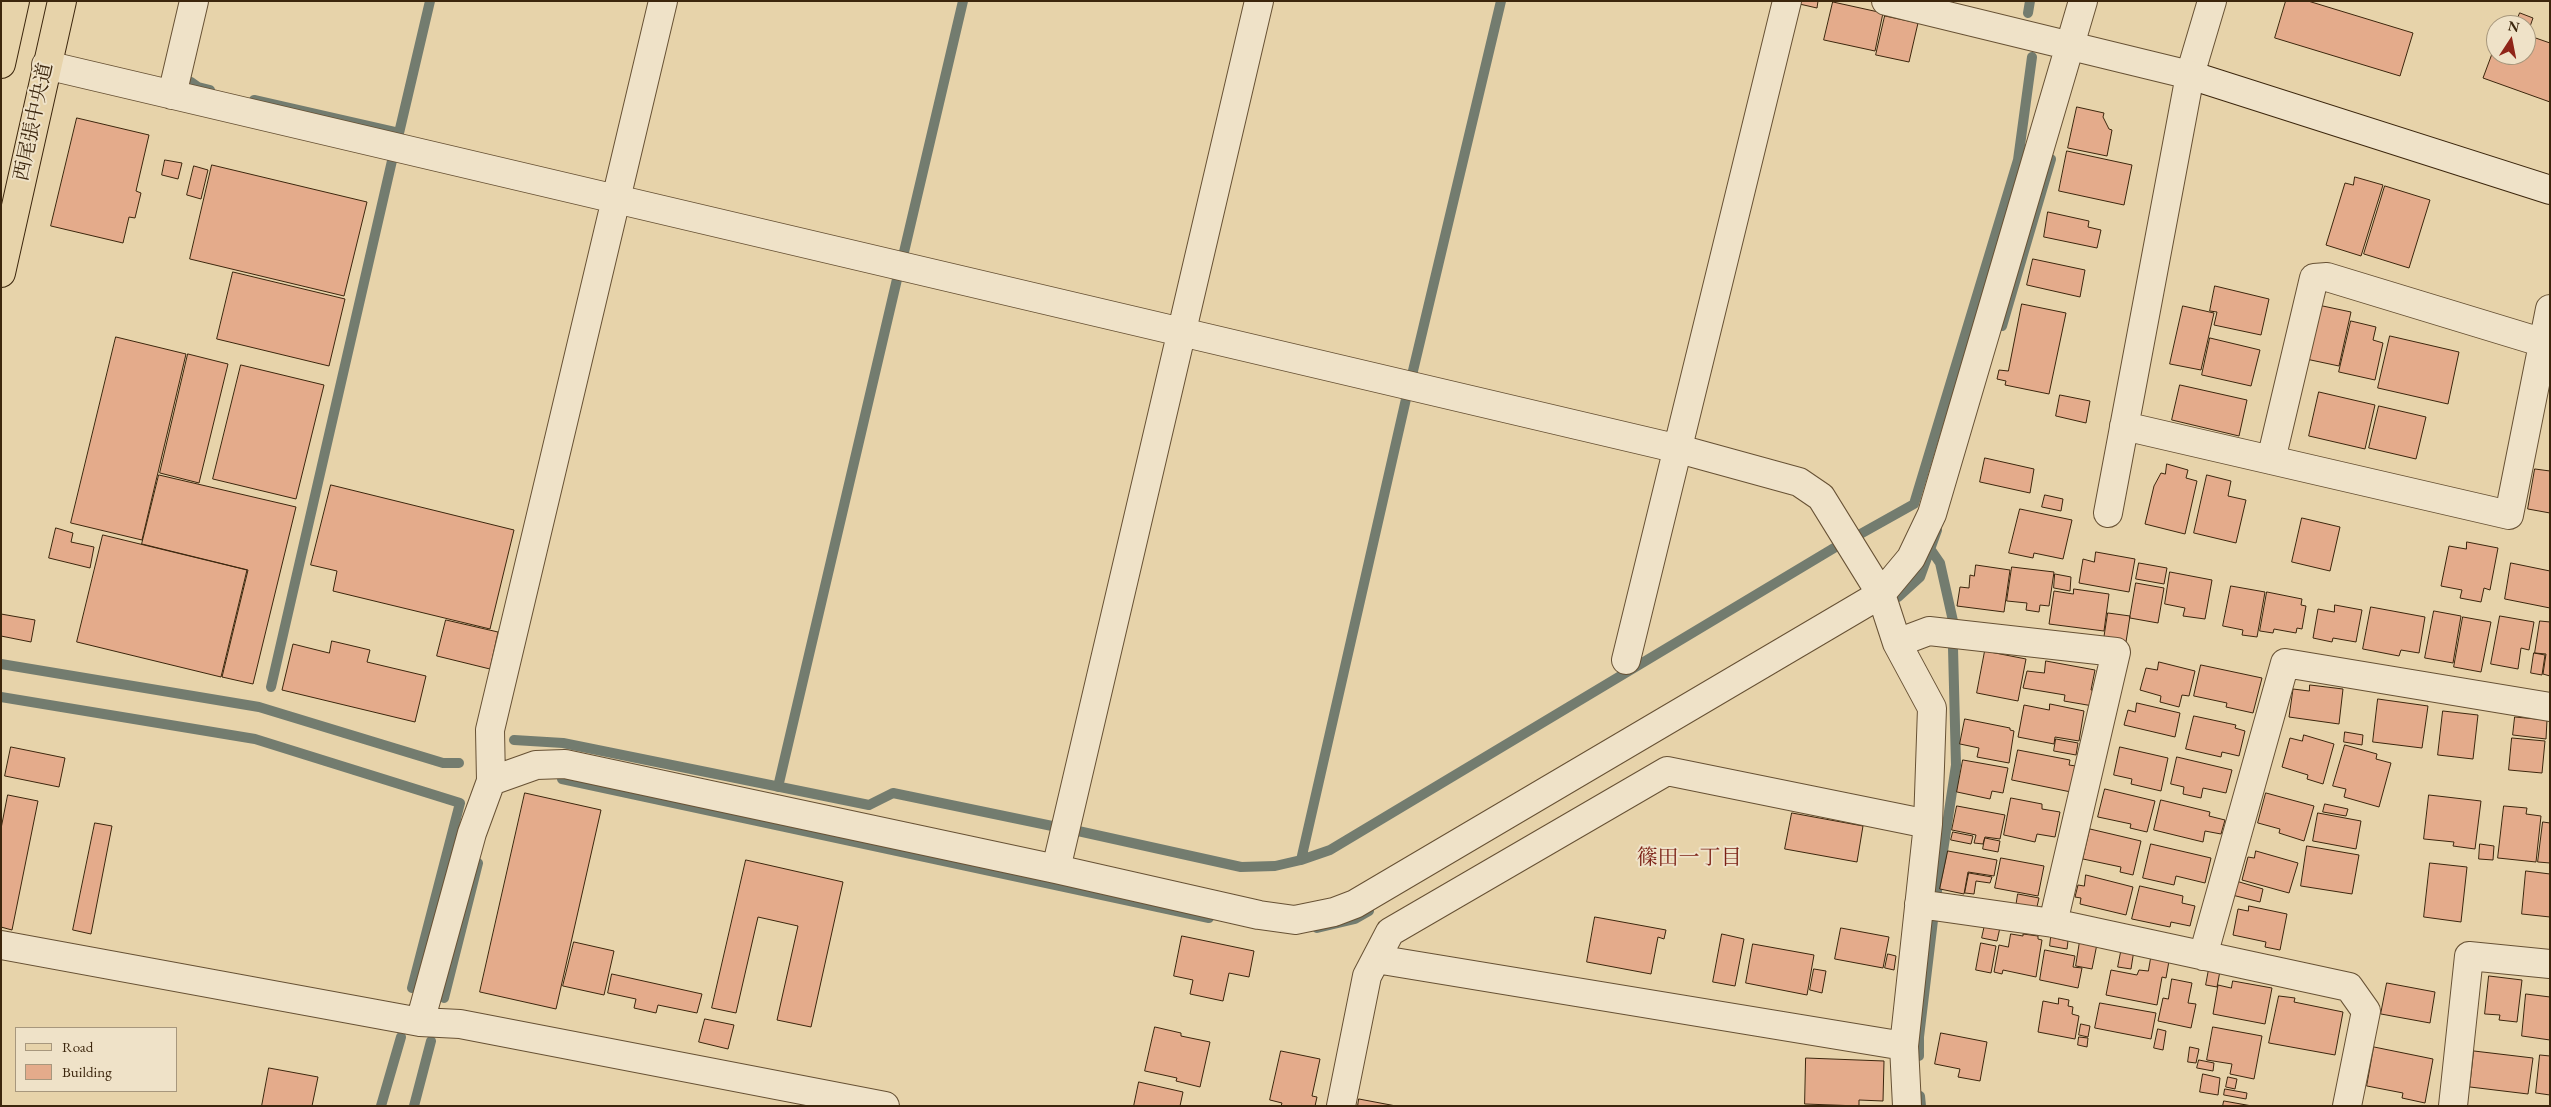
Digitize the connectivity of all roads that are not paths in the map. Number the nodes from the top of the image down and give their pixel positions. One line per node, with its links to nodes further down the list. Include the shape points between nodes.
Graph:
1 (15, 1): 11 (main road)
2 (62, 1): 12 (main road, 西尾張中央道)
3 (194, 1): 14 (street)
4 (663, 1): 16 (street)
5 (1259, 1): 19 (street)
6 (1787, 1): 22 (street)
7 (1886, 1): 10 (street)
8 (2083, 1): 10 (street)
9 (2212, 1): 13 (street)
10 (2070, 46): 13 (street); 25 (street, via 1932,514 1911,558)
11 (2, 53)
12 (46, 65): 14 (street); 17 (main road, 西尾張中央道)
13 (2190, 75): 15 (street); 21 (street)
14 (172, 95): 16 (street)
15 (2550, 190)
16 (615, 199): 19 (street); 29 (street, via 490,730)
17 (1, 273)
18 (2550, 309): 20 (street)
19 (1180, 332): 22 (street); 31 (street)
20 (2544, 343): 23 (street, via 2509,515); 23 (street, via 2326,277 2314,278)
21 (2124, 426): 23 (street); 24 (street)
22 (1679, 450): 25 (street, via 1799,482 1821,497); 27 (street)
23 (2271, 460)
24 (2108, 513)
25 (1881, 594): 26 (street); 31 (street, via 1355,904 1334,912 1295,920 1259,915)
26 (1897, 643): 30 (street, via 1932,708); 33 (street, via 1928,631 2116,652)
27 (1626, 660)
28 (2550, 706): 35 (street, via 2285,663)
29 (490, 781): 31 (street, via 536,766 565,764); 38 (street, via 472,833)
30 (1928, 824): 32 (street); 36 (street, via 1667,770 1390,932)
31 (1056, 869)
32 (1919, 904): 33 (street); 39 (street)
33 (2053, 923): 35 (street)
34 (1, 945): 38 (street)
35 (2203, 956): 44 (street, via 2348,987 2366,1010)
36 (1376, 959): 39 (street); 42 (street, via 1367,976)
37 (2550, 964): 45 (street, via 2469,956)
38 (420, 1022): 40 (street, via 460,1024)
39 (1904, 1046): 43 (street)
40 (830, 1101): 41 (street)
41 (885, 1106)
42 (1341, 1106)
43 (1907, 1106)
44 (2347, 1106)
45 (2453, 1106)

